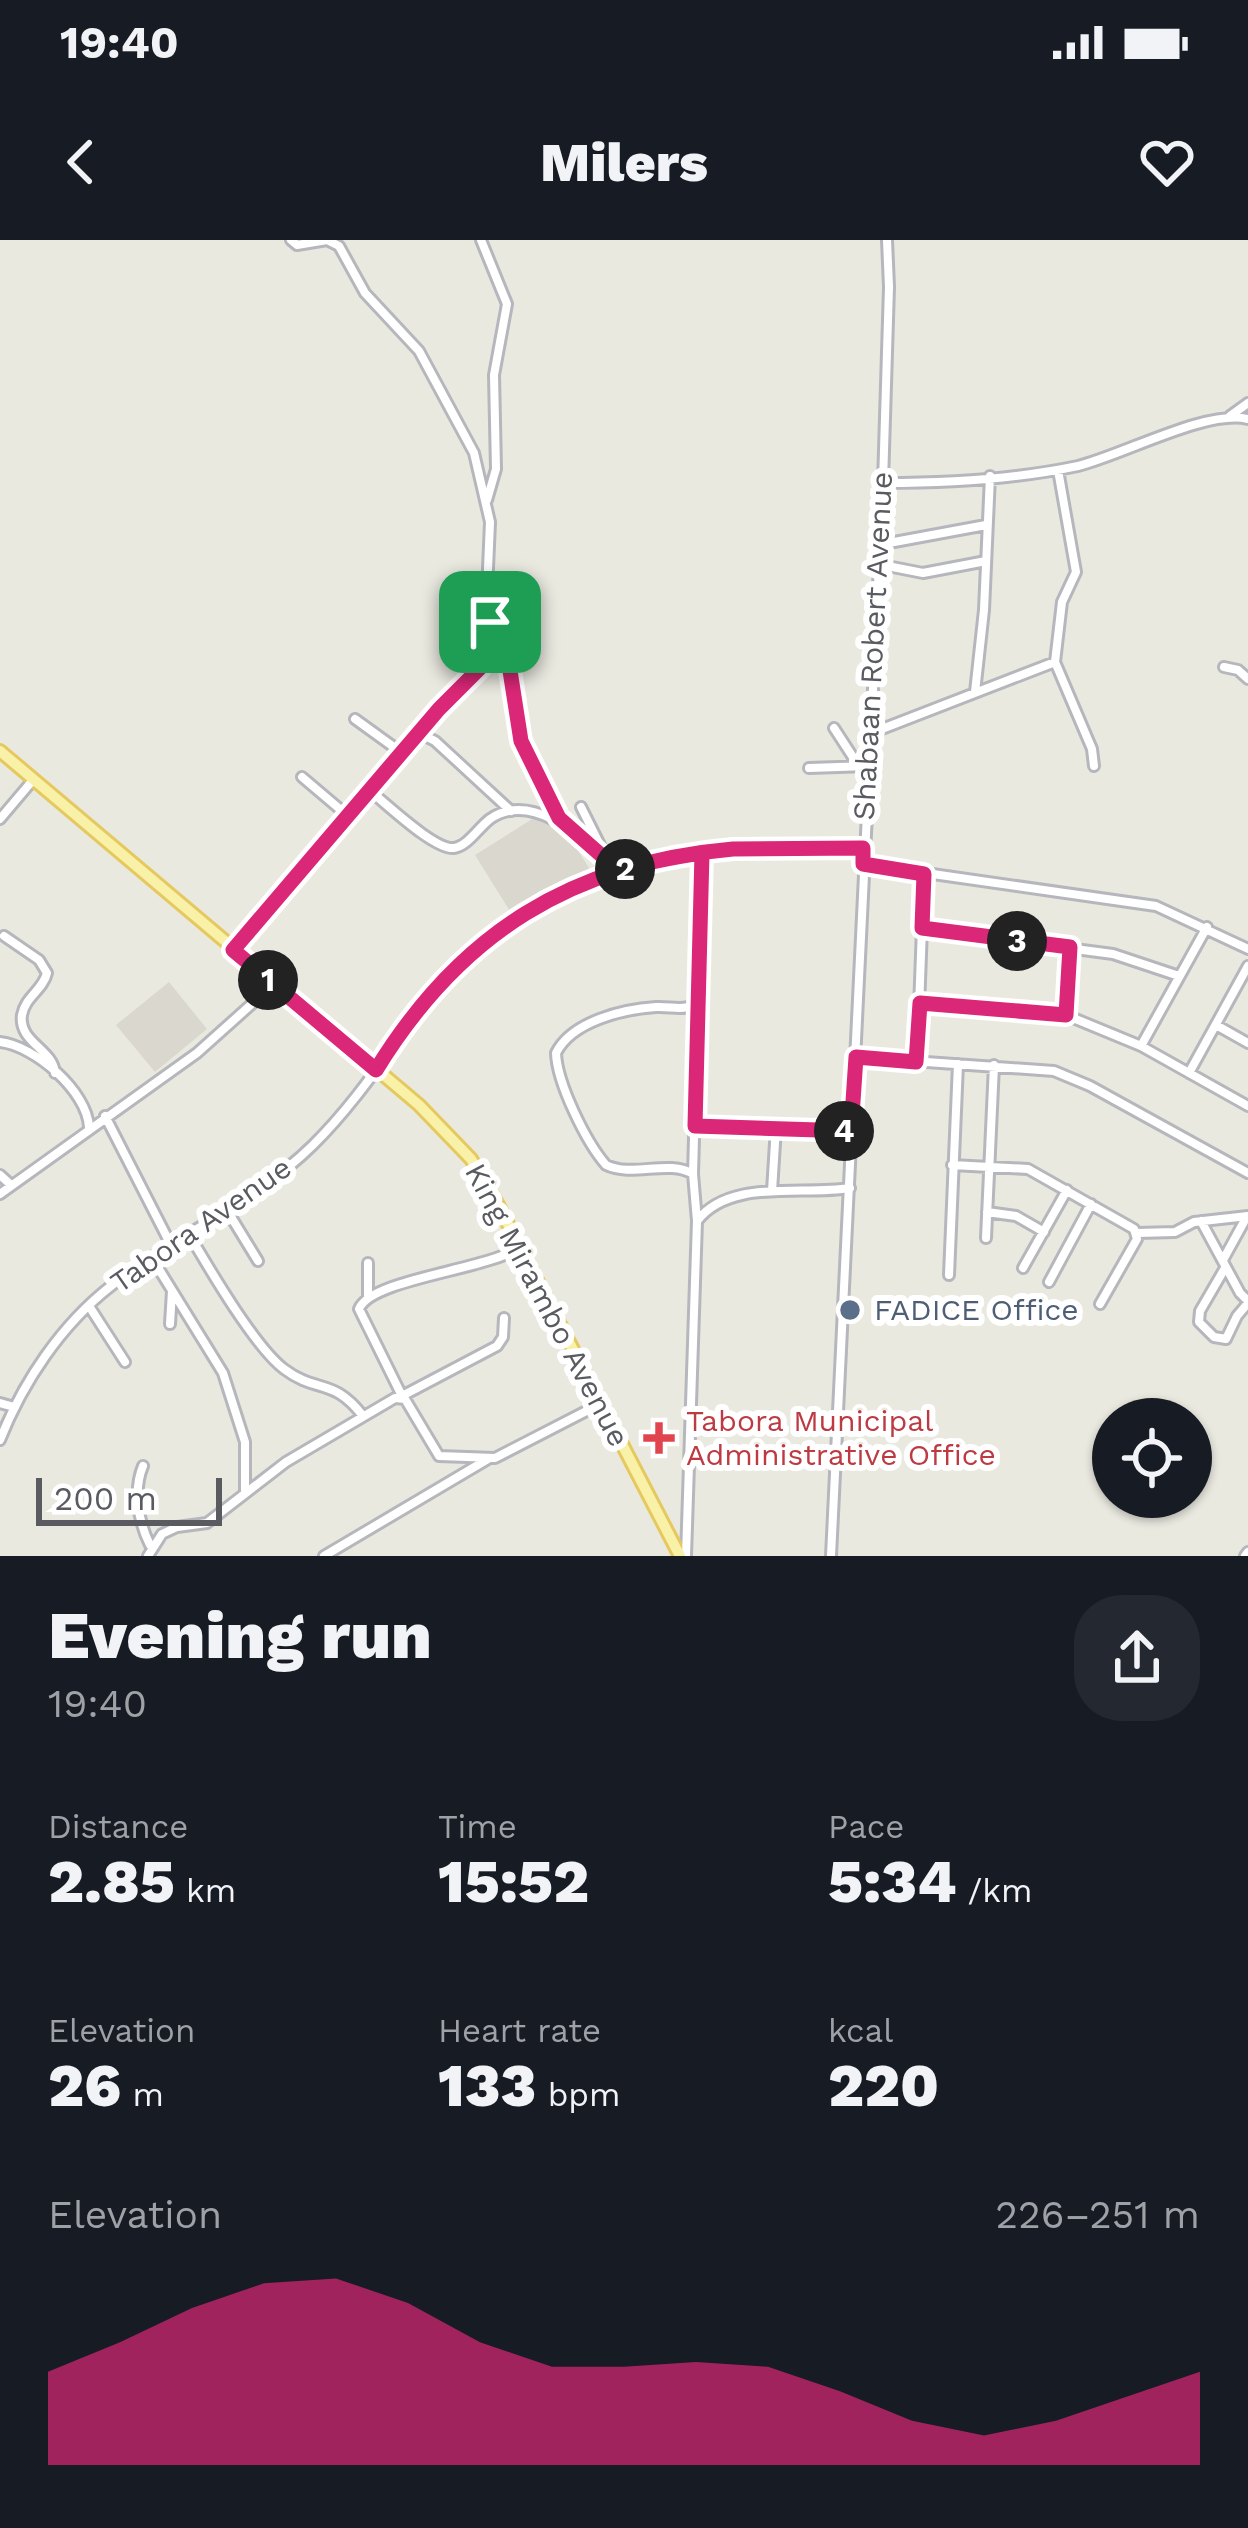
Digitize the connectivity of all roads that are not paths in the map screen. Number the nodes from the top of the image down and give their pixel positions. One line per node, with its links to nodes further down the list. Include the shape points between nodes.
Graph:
1 (291, 240): 4 (street)
2 (481, 240): 11 (street, via 507,304)
3 (886, 240): 10 (street, Shabaan Robert Avenue)
4 (338, 243): 11 (street, via 364,293 418,351 473,454)
5 (1248, 403): 6 (street)
6 (1228, 417): 7 (street); 8 (street)
7 (1248, 419)
8 (1058, 470): 9 (street); 17 (street, via 1076,572)
9 (990, 476): 10 (street); 12 (street)
10 (883, 483): 13 (street, Shabaan Robert Avenue)
11 (487, 502): 16 (street)
12 (986, 525): 13 (street); 14 (street)
13 (878, 545): 15 (street, Shabaan Robert Avenue)
14 (986, 561): 15 (street, via 922,573); 20 (street)
15 (877, 564): 24 (street, Shabaan Robert Avenue)
16 (490, 622): 23 (street, via 480,668); 37 (street, via 508,658 521,741)
17 (1055, 662): 20 (street); 28 (street)
18 (1224, 667): 19 (street)
19 (1248, 679)
20 (975, 692): 24 (street)
21 (355, 719): 26 (street)
22 (834, 728): 27 (street)
23 (419, 733): 26 (street); 34 (street)
24 (869, 734): 27 (street, Shabaan Robert Avenue)
25 (0, 751): 31 (main road, King Mirambo Avenue)
26 (402, 753): 32 (street)
27 (863, 766): 29 (street); 38 (street, Shabaan Robert Avenue)
28 (1094, 766)
29 (809, 768)
30 (302, 776): 35 (street)
31 (34, 780): 36 (street); 49 (main road, King Mirambo Avenue)
32 (370, 790): 34 (street, via 446,847); 35 (street)
33 (581, 807): 40 (street)
34 (511, 811): 37 (street)
35 (348, 816): 49 (street)
36 (0, 819)
37 (563, 824): 40 (street)
38 (863, 848): 39 (street, Tabora Avenue); 41 (street, Shabaan Robert Avenue)
39 (702, 853): 42 (street, Tabora Avenue); 53 (street)
40 (608, 862): 42 (street)
41 (863, 864): 43 (street); 62 (street, Shabaan Robert Avenue)
42 (619, 871): 66 (street, Tabora Avenue, via 538,903 491,935 422,1005)
43 (924, 874): 44 (street, via 1119,898); 45 (street)
44 (1207, 927): 48 (street); 51 (street)
45 (922, 928): 47 (street); 54 (street)
46 (1, 936): 67 (street, via 47,973 21,1023)
47 (1070, 947): 51 (street); 56 (street)
48 (1248, 949)
49 (233, 950): 52 (main road, King Mirambo Avenue)
50 (1248, 966): 58 (street)
51 (1179, 976): 61 (street)
52 (273, 985): 66 (main road, King Mirambo Avenue); 71 (street, via 197,1053)
53 (701, 1000): 55 (street); 57 (street)
54 (920, 1003): 56 (street); 63 (street)
55 (685, 1009): 57 (street); 79 (street, via 607,1017 568,1036 556,1052 571,1102 606,1166)
56 (1066, 1015): 61 (street)
57 (700, 1024): 72 (street)
58 (1216, 1025): 60 (street); 68 (street)
59 (0, 1042): 67 (street, via 22,1046)
60 (1248, 1043)
61 (1141, 1046): 68 (street)
62 (856, 1057): 63 (street); 75 (street, Shabaan Robert Avenue)
63 (916, 1062): 64 (street)
64 (958, 1064): 65 (street); 77 (street)
65 (994, 1065): 78 (street); 80 (street, via 1067,1075)
66 (376, 1070): 89 (street, Tabora Avenue, via 313,1144); 99 (main road, King Mirambo Avenue, via 465,1151)
67 (55, 1073): 70 (street)
68 (1189, 1073): 69 (street)
69 (1248, 1106)
70 (86, 1110): 71 (street); 73 (street)
71 (104, 1117): 73 (street); 98 (street)
72 (695, 1126): 74 (street); 76 (street)
73 (89, 1127): 83 (street)
74 (776, 1127): 75 (street); 86 (street)
75 (851, 1131): 84 (street, Shabaan Robert Avenue)
76 (694, 1159): 79 (street); 81 (street)
77 (952, 1165): 78 (street); 105 (street)
78 (989, 1167): 85 (street, via 1028,1169); 90 (street)
79 (680, 1168): 81 (street)
80 (1248, 1173)
81 (693, 1174): 92 (street)
82 (0, 1175): 83 (street)
83 (10, 1185): 87 (street)
84 (850, 1188): 86 (street); 127 (street, Shabaan Robert Avenue)
85 (1066, 1190): 88 (street); 94 (street)
86 (772, 1191): 92 (street, via 727,1198)
87 (0, 1194)
88 (1091, 1204): 95 (street); 106 (street)
89 (228, 1212): 96 (street, Tabora Avenue); 101 (street)
90 (987, 1212): 94 (street); 97 (street)
91 (1248, 1216): 93 (street); 103 (street)
92 (697, 1221): 126 (street)
93 (1201, 1221): 95 (street, via 1175,1232); 103 (street)
94 (1044, 1232): 104 (street)
95 (1137, 1233): 110 (street)
96 (190, 1236): 98 (street, Tabora Avenue); 119 (street, via 270,1357 307,1383 334,1388)
97 (986, 1238)
98 (172, 1247): 100 (street, Tabora Avenue)
99 (518, 1247): 108 (street, via 492,1262); 117 (main road, King Mirambo Avenue)
100 (152, 1258): 107 (street); 111 (street, Tabora Avenue)
101 (258, 1261)
102 (368, 1263): 108 (street)
103 (1224, 1264): 109 (street); 109 (street, via 1198,1320 1224,1340)
104 (1023, 1268)
105 (950, 1275)
106 (1049, 1282)
107 (172, 1290): 113 (street); 123 (street, via 223,1373 245,1442)
108 (368, 1297): 115 (street, via 360,1314)
109 (1244, 1303)
110 (1100, 1304)
111 (89, 1306): 114 (street); 118 (street, Tabora Avenue)
112 (504, 1318): 115 (street, via 497,1346)
113 (170, 1324)
114 (124, 1361)
115 (402, 1396): 119 (street); 121 (street, via 439,1456)
116 (0, 1402): 118 (street)
117 (599, 1404): 121 (street); 126 (main road, King Mirambo Avenue)
118 (14, 1407): 120 (street, Tabora Avenue)
119 (362, 1416): 123 (street)
120 (0, 1440)
121 (490, 1459): 125 (street)
122 (143, 1466): 124 (street, via 136,1490)
123 (245, 1490): 124 (street, via 207,1523 177,1527)
124 (149, 1551)
125 (324, 1556)
126 (679, 1556)
127 (831, 1556)

